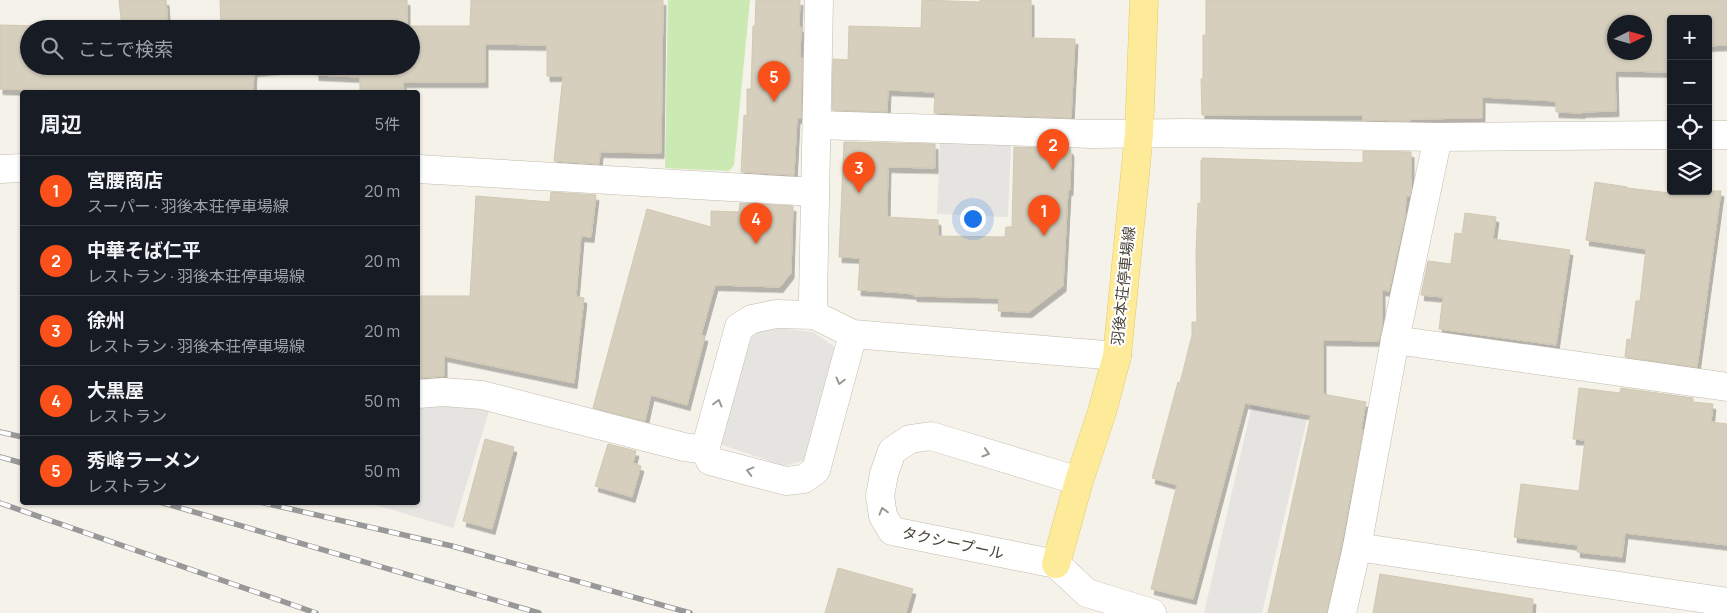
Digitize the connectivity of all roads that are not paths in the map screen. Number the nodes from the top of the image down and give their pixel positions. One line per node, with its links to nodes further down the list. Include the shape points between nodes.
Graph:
1 (819, 0): 3 (street)
2 (1144, 0): 4 (main road, 羽後本荘停車場線)
3 (817, 126): 4 (street); 12 (street)
4 (1139, 134): 8 (street); 16 (main road, 羽後本荘停車場線)
5 (1667, 135): 8 (street)
6 (1712, 135): 7 (street)
7 (1727, 135)
8 (1438, 137): 15 (street)
9 (20, 168): 10 (street)
10 (0, 169)
11 (420, 169): 12 (street)
12 (815, 192): 13 (street)
13 (814, 315): 14 (street); 19 (street, one-way to 13, via 739,327 752,319 776,314)
14 (853, 334): 16 (street); 19 (street, one-way to 19, via 816,470 804,479 786,481 710,461)
15 (1395, 340): 17 (street); 21 (street)
16 (1117, 356): 20 (main road, 羽後本荘停車場線)
17 (1727, 387)
18 (420, 394): 19 (street, via 482,395 684,448)
19 (705, 450)
20 (1080, 481): 22 (main road, 羽後本荘停車場線); 22 (street, タクシープール, one-way to 20, via 892,531 883,516 880,496 884,474 892,452 910,438 931,436)
21 (1357, 547): 23 (street); 25 (street)
22 (1056, 564): 24 (street, via 1087,593)
23 (1727, 602)
24 (1152, 613)
25 (1342, 613)

